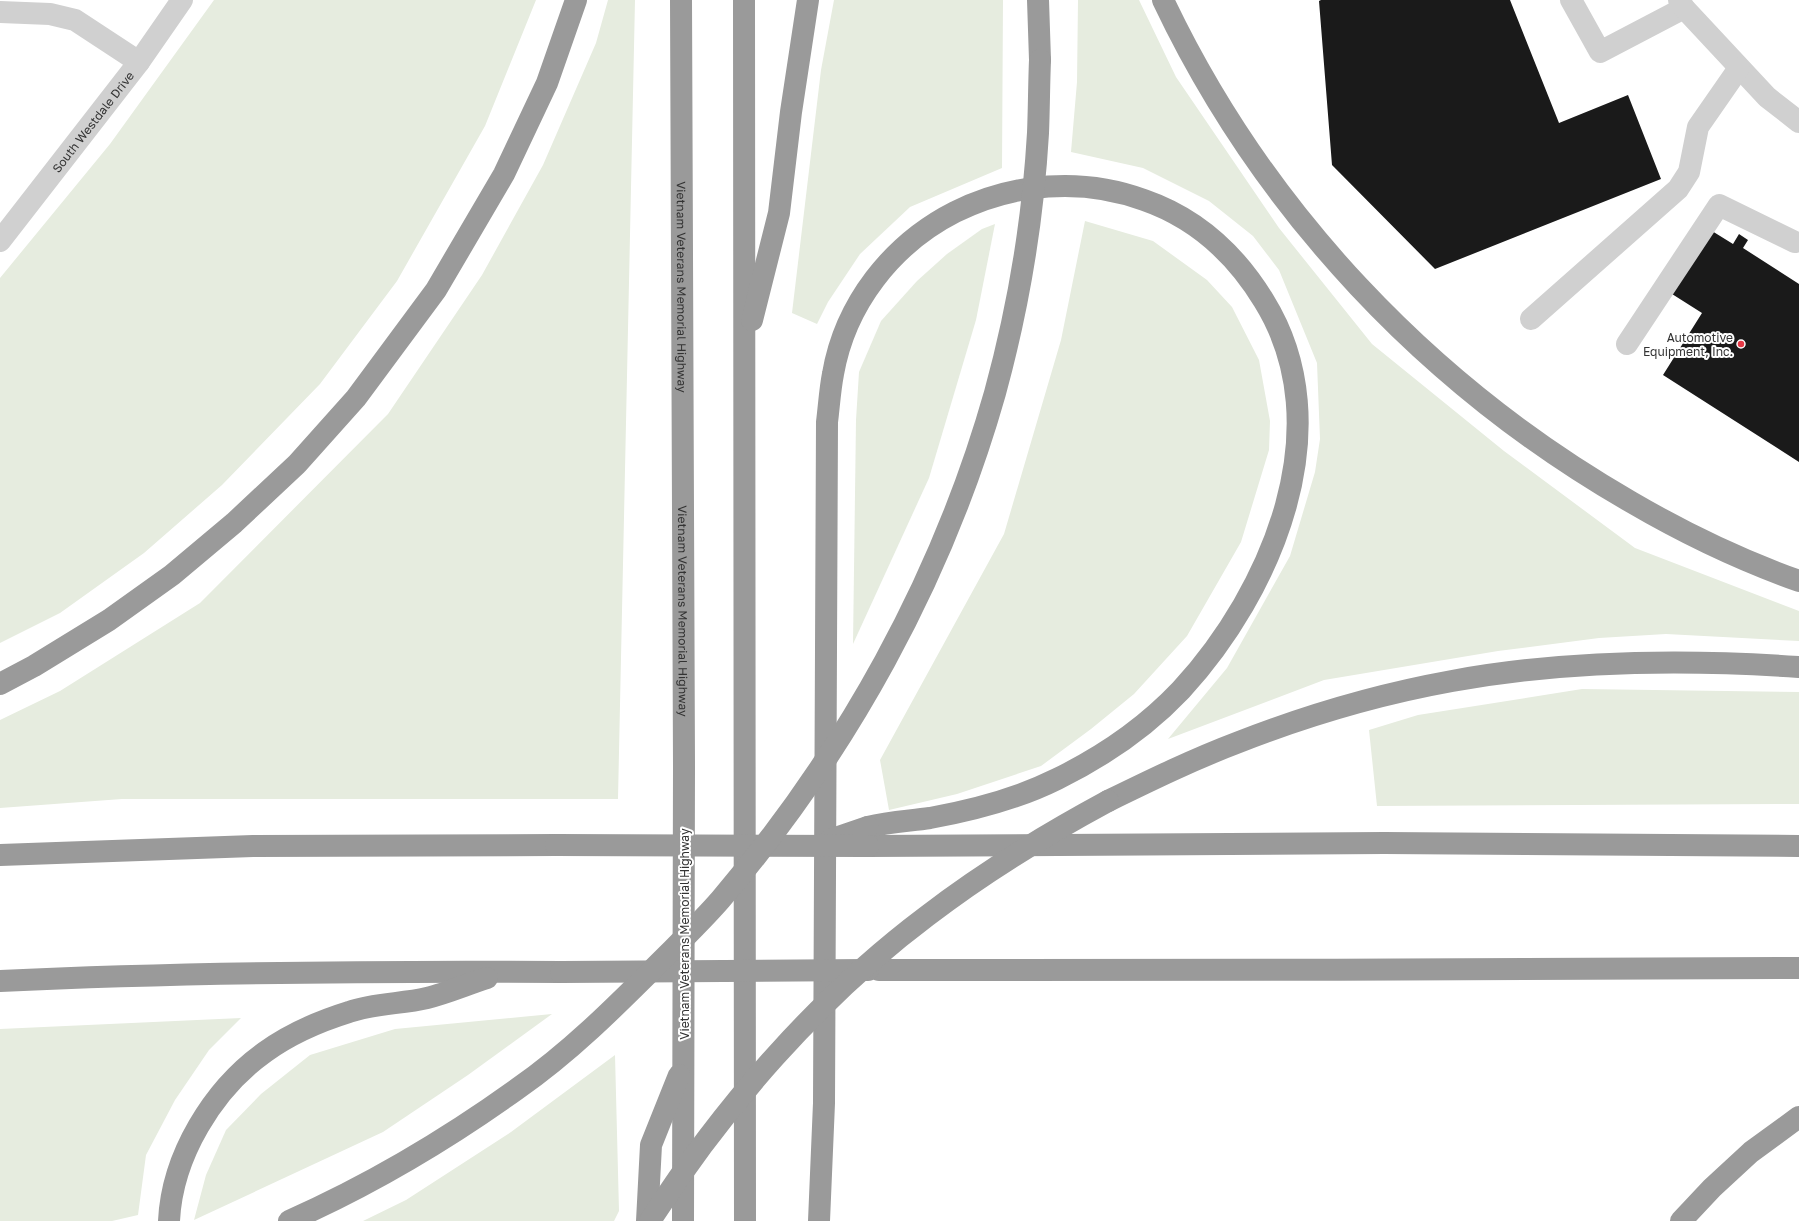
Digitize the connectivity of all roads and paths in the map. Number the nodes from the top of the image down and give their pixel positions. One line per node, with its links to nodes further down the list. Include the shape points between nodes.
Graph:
1 (182, 0): 11 (street, South Westdale Drive)
2 (576, 0): 21 (highway, via 547,83 504,174 436,290 356,398 291,469 234,523 172,574 108,620)
3 (680, 0): 28 (highway, Vietnam Veterans Memorial Highway)
4 (744, 0): 18 (highway)
5 (808, 0): 18 (highway, via 791,112 780,213)
6 (1038, 0): 31 (highway, bridge, via 1038,134 1029,224 1011,326 995,393 953,516 918,596 852,720 783,820 720,900 624,998 567,1049 519,1088 391,1171)
7 (1163, 0): 19 (highway, via 1202,76 1267,176 1334,260 1414,343 1512,425 1609,489 1669,524 1731,554)
8 (1571, 0): 9 (street, via 1600,52)
9 (1682, 4): 12 (street)
10 (0, 12): 11 (street, via 50,14 75,20)
11 (139, 62): 14 (street, South Westdale Drive)
12 (1740, 68): 13 (street, via 1767,97); 16 (street, via 1698,128 1689,172 1678,189)
13 (1799, 122)
14 (0, 241)
15 (1798, 241): 17 (street, via 1719,205)
16 (1531, 319)
17 (1627, 344)
18 (744, 350): 34 (highway)
19 (1799, 581)
20 (1799, 667): 32 (highway, bridge, via 1693,662 1605,664 1453,681 1315,715 1246,740 1108,801 1051,832 964,888 920,921 847,984 755,1080 715,1128)
21 (0, 684)
22 (868, 836): 23 (highway, via 1191,843); 24 (highway, bridge, via 810,846 253,846); 35 (highway, via 889,822 965,812 1055,781 1087,764 1152,718 1179,692 1206,660 1256,582 1278,534 1289,496 1297,452 1298,415 1294,378 1283,338 1271,311 1252,282 1228,253 1204,232 1154,203 1097,187 1050,186 1006,192 973,203 936,222 897,253 869,286 851,317 840,344 833,373 827,422 824,1095)
23 (1799, 846)
24 (0, 854)
25 (1799, 968): 26 (highway, bridge)
26 (505, 972): 27 (highway, via 244,972); 30 (highway, via 427,998 351,1011 312,1026 265,1052 218,1096 198,1128 176,1182)
27 (0, 981)
28 (684, 1062): 32 (highway, via 651,1145); 33 (highway, Vietnam Veterans Memorial Highway)
29 (1799, 1117): 36 (highway, via 1751,1152)
30 (169, 1221)
31 (289, 1221)
32 (649, 1221)
33 (683, 1221)
34 (745, 1221)
35 (819, 1221)
36 (1681, 1221)

